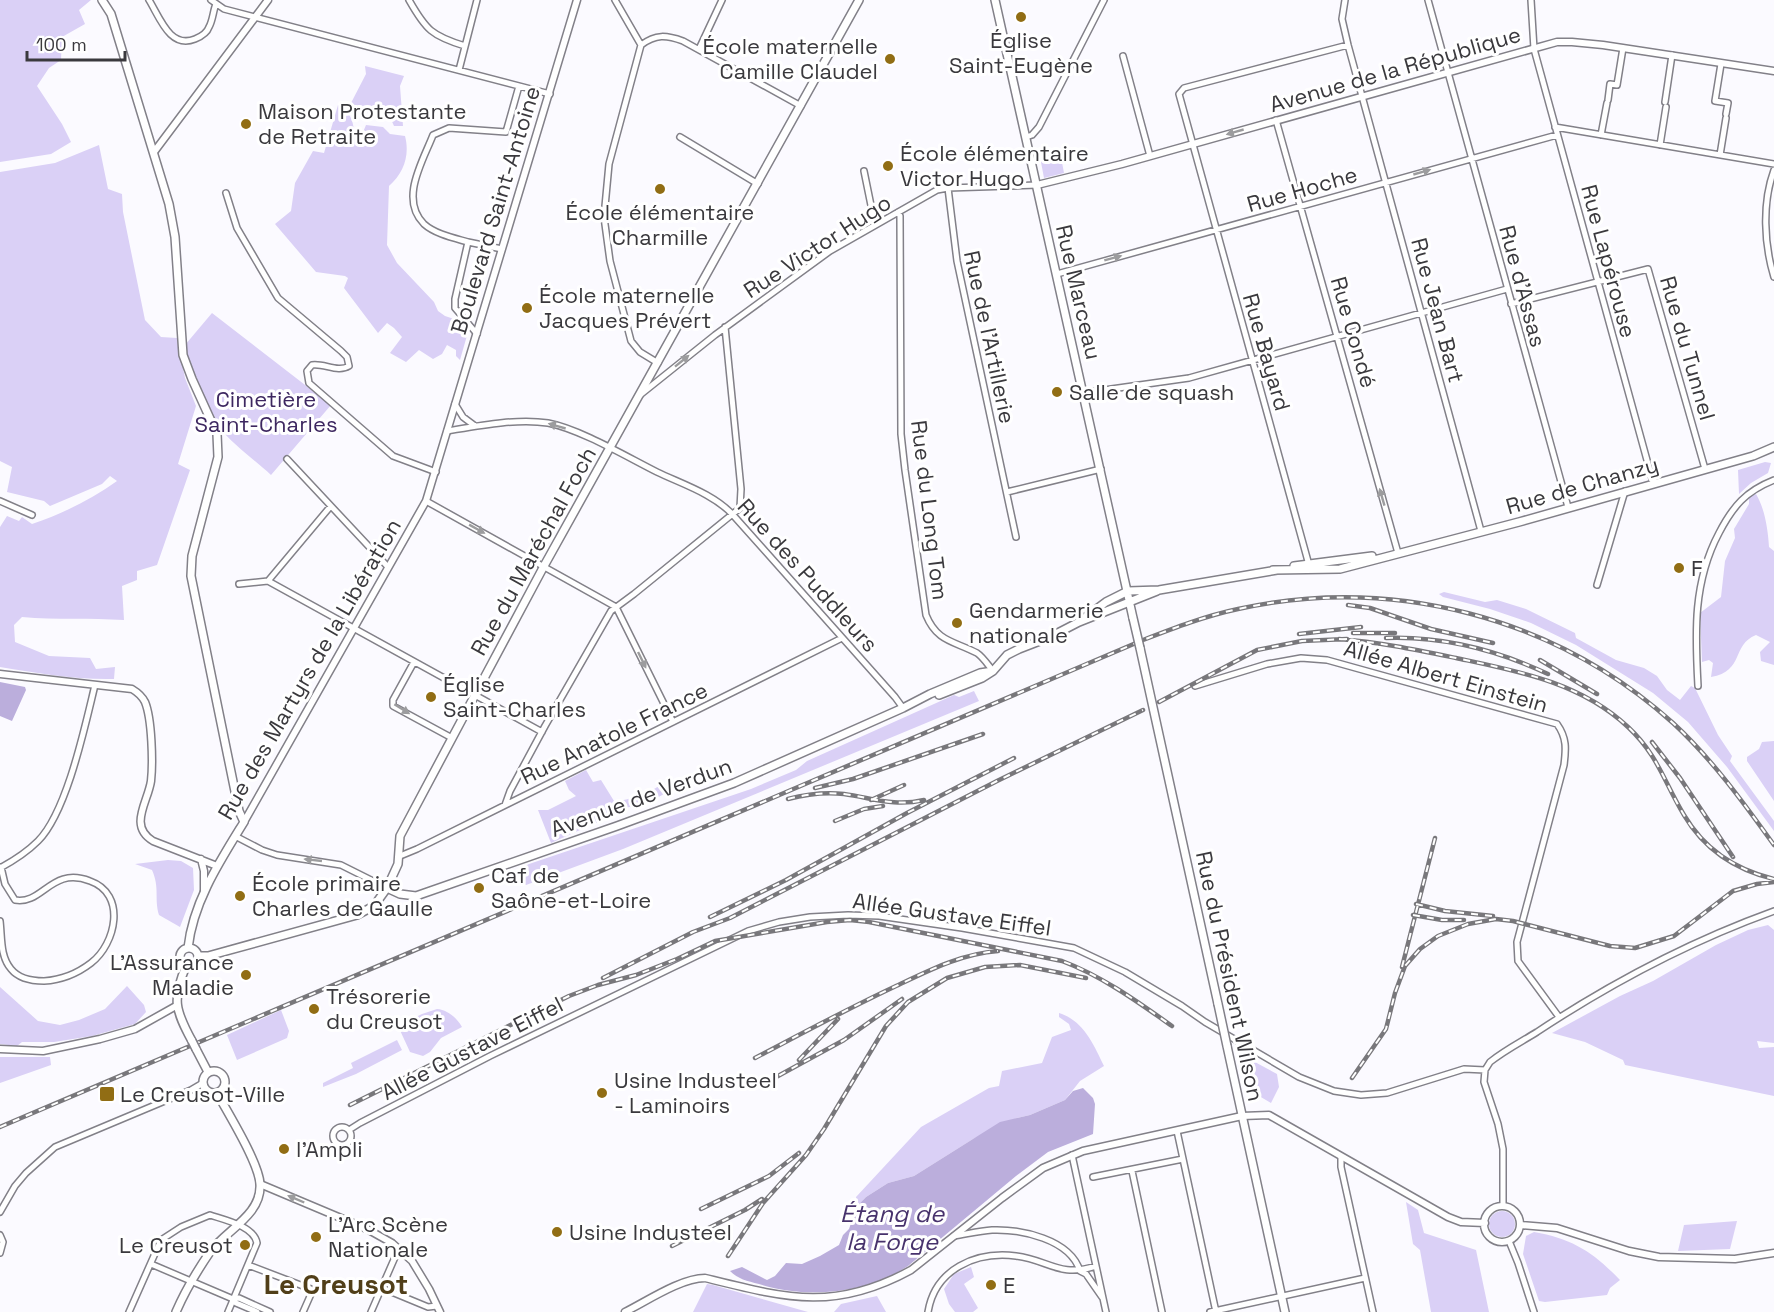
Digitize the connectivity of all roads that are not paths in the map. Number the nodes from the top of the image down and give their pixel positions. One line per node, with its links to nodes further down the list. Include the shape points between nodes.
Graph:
1 (102, 0): 42 (main road, via 111,14)
2 (149, 0): 15 (street, via 171,36 186,42 207,31)
3 (268, 0): 16 (street)
4 (409, 0): 19 (street, via 434,34)
5 (477, 0): 19 (street)
6 (577, 0): 31 (street, Boulevard Saint-Antoine)
7 (615, 0): 17 (street)
8 (722, 0): 21 (street)
9 (859, 0): 33 (main road, Rue du Maréchal Foch)
10 (996, 0): 39 (main road, Rue Marceau)
11 (1104, 0): 39 (street, via 1039,126)
12 (1345, 0): 18 (street, Rue Jean Bart, via 1342,19)
13 (1428, 0): 29 (street, Rue d'Assas)
14 (1531, 0): 22 (street, Rue Lapérouse)
15 (213, 2): 16 (street)
16 (255, 17): 27 (street); 42 (street)
17 (641, 45): 21 (street, via 664,35); 70 (street, via 607,175 605,234 631,342)
18 (1348, 45): 32 (street, Rue Jean Bart); 40 (street, Rue Bayard, via 1181,90)
19 (465, 46): 27 (street)
20 (1623, 48): 22 (street, Avenue de la République, via 1557,42); 24 (street, Avenue de la République); 37 (street, via 1617,85 1610,84)
21 (699, 49): 33 (street)
22 (1534, 49): 29 (street, Avenue de la République); 35 (street, Rue Lapérouse)
23 (1123, 56): 44 (street)
24 (1672, 56): 25 (street, Avenue de la République); 41 (street)
25 (1721, 64): 28 (street, Avenue de la République); 43 (street, via 1715,101 1728,103)
26 (1774, 66): 28 (street, Avenue de la République)
27 (459, 70): 30 (street)
28 (1771, 71)
29 (1446, 73): 32 (street, Avenue de la République); 45 (street, Rue d'Assas)
30 (519, 86): 31 (street); 58 (street, via 506,132 449,129 433,135 413,186 416,213 425,225)
31 (550, 94): 59 (street, Boulevard Saint-Antoine)
32 (1363, 96): 34 (street, Avenue de la République); 49 (street, Rue Jean Bart)
33 (801, 106): 50 (main road, Rue du Maréchal Foch)
34 (1276, 120): 40 (street, Avenue de la République, one-way to 40); 54 (street, Rue Condé)
35 (1555, 127): 36 (street, Rue Lapérouse); 37 (street)
36 (1557, 135): 45 (street, Rue Hoche); 62 (street, Rue Lapérouse)
37 (1601, 135): 41 (street)
38 (680, 137): 50 (street)
39 (1026, 137): 51 (main road, Rue Marceau)
40 (1192, 144): 44 (street, Avenue de la République); 57 (street, Rue Bayard)
41 (1660, 145): 43 (street)
42 (154, 152): 121 (main road, via 173,225 183,355 217,434 218,457 192,556 191,576)
43 (1720, 155): 46 (street)
44 (1150, 156): 51 (street, Avenue de la République)
45 (1471, 158): 49 (street, Rue Hoche, one-way to 45); 63 (street, Rue d'Assas)
46 (1774, 164)
47 (1774, 170): 61 (street, via 1766,224 1768,258)
48 (864, 171): 56 (street)
49 (1386, 182): 54 (street, Rue Hoche); 65 (street, Rue Jean Bart)
50 (758, 184): 70 (main road, Rue du Maréchal Foch)
51 (1037, 185): 52 (street, Rue Victor Hugo); 60 (main road, Rue Marceau)
52 (948, 188): 55 (street, Rue Victor Hugo); 85 (street, Rue de l'Artillerie, via 957,261)
53 (226, 193): 81 (street, via 237,228 278,298 349,361 349,366 341,369 312,365 307,371 309,383 393,456)
54 (1301, 206): 57 (street, Rue Hoche); 68 (street, Rue Condé)
55 (898, 212): 56 (street, Rue Victor Hugo); 110 (street, Rue du Long Tom, via 901,434 926,615 934,632 979,654)
56 (875, 225): 66 (street, Rue Victor Hugo, via 830,251)
57 (1215, 230): 60 (street, Rue Hoche, one-way to 57); 69 (street, Rue Bayard)
58 (468, 242): 59 (street); 67 (street, via 455,308)
59 (502, 249): 67 (street, Boulevard Saint-Antoine)
60 (1057, 274): 71 (main road, Rue Marceau)
61 (1774, 277)
62 (1597, 281): 64 (street, Rue du Tunnel); 79 (street, Rue du Tunnel, via 1648,269); 83 (street, Rue Lapérouse)
63 (1507, 290): 64 (street, Rue d'Assas); 65 (street)
64 (1511, 304): 89 (street, Rue d'Assas)
65 (1422, 313): 68 (street); 92 (street, Rue Jean Bart)
66 (725, 327): 72 (street, Rue Victor Hugo, one-way to 66); 91 (street, via 742,499)
67 (477, 334): 73 (street, Boulevard Saint-Antoine)
68 (1338, 337): 69 (street); 94 (street, Rue Condé, one-way to 68)
69 (1252, 360): 71 (street, via 1189,378); 97 (street, Rue Bayard)
70 (658, 363): 72 (main road, Rue du Maréchal Foch)
71 (1083, 393): 80 (main road, Rue Marceau)
72 (639, 396): 77 (main road, Rue du Maréchal Foch)
73 (455, 404): 74 (street); 75 (street, Boulevard Saint-Antoine)
74 (475, 426): 75 (street); 77 (street, one-way to 74, via 550,424)
75 (447, 431): 81 (street, Rue des Martyrs de la Libération)
76 (1774, 447): 79 (main road, Rue de Chanzy)
77 (610, 449): 91 (street, Rue des Puddleurs, via 710,498); 95 (main road, Rue du Maréchal Foch)
78 (287, 459): 88 (street)
79 (1705, 469): 83 (main road, Rue de Chanzy)
80 (1101, 470): 85 (street); 102 (main road, Rue Marceau)
81 (436, 472): 87 (street, Rue des Martyrs de la Libération)
82 (1774, 480): 114 (street, via 1743,497 1710,550 1698,596)
83 (1653, 482): 84 (main road, Rue de Chanzy)
84 (1625, 491): 89 (main road, Rue de Chanzy); 100 (street)
85 (1007, 492): 93 (street, Rue de l'Artillerie)
86 (0, 501): 90 (street)
87 (426, 501): 95 (street, one-way to 95); 96 (street, Rue des Martyrs de la Libération)
88 (330, 507): 96 (street); 98 (street)
89 (1568, 507): 92 (main road, Rue de Chanzy)
90 (32, 515)
91 (733, 515): 104 (street); 108 (street, Rue des Puddleurs)
92 (1481, 531): 94 (main road, Rue de Chanzy)
93 (1016, 537)
94 (1398, 553): 97 (main road, Rue de Chanzy)
95 (544, 566): 104 (street); 115 (main road, Rue du Maréchal Foch)
96 (388, 567): 107 (street, Rue des Martyrs de la Libération)
97 (1310, 567): 101 (main road, Rue de Chanzy)
98 (268, 581): 99 (street); 107 (street)
99 (238, 584)
100 (1597, 585)
101 (1159, 590): 102 (main road, Rue de Chanzy); 103 (main road, Rue de Chanzy)
102 (1128, 591): 103 (main road, Rue Marceau); 106 (main road, Avenue de Verdun)
103 (1130, 602): 105 (main road, Rue Marceau); 106 (main road, Avenue de Verdun)
104 (616, 607): 117 (street, one-way to 117); 118 (street)
105 (1133, 618): 141 (main road, Rue du Président Wilson, bridge)
106 (1079, 622): 110 (main road, Avenue de Verdun, via 1007,655)
107 (352, 628): 109 (street); 121 (street, Rue des Martyrs de la Libération)
108 (842, 638): 116 (street, Rue des Puddleurs); 117 (street, Rue Anatole France)
109 (414, 662): 115 (street); 119 (street, one-way to 119, via 393,706)
110 (993, 671): 116 (main road, Avenue de Verdun)
111 (0, 674): 112 (street)
112 (95, 686): 124 (street, via 132,689 144,701 150,718 151,773 140,816 143,831 153,841); 126 (street, via 81,746 54,818 39,841)
113 (1195, 686): 135 (street, Allée Albert Einstein, via 1278,662 1301,658 1327,660 1557,724 1564,734 1564,765 1517,950 1518,961)
114 (1698, 686)
115 (474, 695): 118 (street); 119 (main road, Rue du Maréchal Foch)
116 (903, 708): 127 (main road, Avenue de Verdun, via 734,783 455,883 416,896)
117 (673, 722): 120 (street, Rue Anatole France)
118 (542, 732): 120 (street)
119 (452, 738): 123 (main road, Rue du Maréchal Foch, via 400,836)
120 (505, 805): 123 (street, Rue Anatole France)
121 (244, 822): 122 (main road, Rue des Martyrs de la Libération)
122 (235, 836): 125 (main road, Rue des Martyrs de la Libération); 127 (street, one-way to 122, via 341,865 277,855)
123 (400, 856): 127 (main road, Rue du Maréchal Foch)
124 (201, 859): 125 (street); 128 (street)
125 (217, 866): 128 (main road, Rue des Martyrs de la Libération)
126 (1, 867): 130 (street, via 15,900 23,902 59,879 70,877 104,888 114,909 108,940 98,956 73,974 52,981 29,980 10,969 3,954)
127 (387, 888): 132 (main road, Rue du Maréchal Foch, via 374,906 357,915 208,957)
128 (204, 892): 131 (main road, Rue des Martyrs de la Libération)
129 (1774, 911): 135 (street, via 1725,929 1653,964)
130 (0, 921)
131 (188, 948): 132 (main road); 133 (main road, via 180,957)
132 (198, 956): 133 (main road, via 195,964)
133 (186, 966): 134 (main road)
134 (176, 1006): 136 (street, via 135,1029 100,1039 43,1051); 137 (main road, bridge)
135 (1559, 1017): 138 (street, via 1498,1056)
136 (0, 1050)
137 (207, 1070): 139 (main road); 140 (main road, via 223,1077 224,1086)
138 (1485, 1070): 142 (street, Allée Gustave Eiffel, via 1464,1069 1387,1094 1341,1092 1299,1077 1125,972 1074,948 879,916 810,916 733,938 489,1056); 150 (street, via 1484,1082 1503,1149)
139 (202, 1083): 140 (main road, via 207,1092); 151 (street, via 55,1148 26,1173)
140 (217, 1093): 149 (main road, via 253,1160)
141 (1242, 1116): 143 (street); 145 (street, via 1269,1115); 168 (main road, Rue du Président Wilson)
142 (349, 1130)
143 (1177, 1131): 144 (street); 146 (street)
144 (1072, 1155): 156 (street, via 1026,1179); 163 (street)
145 (1341, 1158): 152 (street, via 1454,1220); 165 (street)
146 (1183, 1159): 147 (street); 183 (street)
147 (1132, 1171): 148 (street); 182 (street)
148 (1094, 1178)
149 (260, 1184): 153 (main road, via 257,1202); 158 (street, one-way to 149, via 378,1234)
150 (1503, 1206): 152 (street, via 1490,1211); 154 (street, via 1516,1212)
151 (0, 1212)
152 (1485, 1223): 157 (street, via 1492,1238)
153 (237, 1225): 161 (street, via 210,1215 200,1218 161,1240); 162 (street, via 256,1238); 166 (main road, via 210,1253)
154 (1520, 1226): 157 (street); 160 (street, via 1557,1228 1659,1257 1735,1258)
155 (0, 1235): 159 (street)
156 (954, 1236): 164 (street, via 992,1230 1032,1235 1070,1255); 179 (street, via 896,1279 853,1295 822,1300 790,1299 697,1278)
157 (1509, 1241): 186 (street)
158 (399, 1248): 167 (street); 171 (street, via 419,1273)
159 (0, 1253)
160 (1774, 1253)
161 (150, 1264): 166 (street); 172 (street)
162 (248, 1266): 170 (street); 177 (street, via 311,1289)
163 (1097, 1269): 164 (street); 169 (street)
164 (1083, 1273): 169 (street); 180 (street, via 1018,1256 968,1261 942,1280)
165 (1365, 1278): 168 (street); 185 (street)
166 (192, 1281): 170 (street); 173 (main road)
167 (382, 1288): 171 (street); 178 (street)
168 (1281, 1297): 183 (street); 184 (main road, Rue du Président Wilson)
169 (1103, 1298): 181 (street)
170 (233, 1299): 174 (street); 175 (street); 176 (street)
171 (438, 1310)
172 (129, 1312)
173 (176, 1312)
174 (228, 1312)
175 (256, 1312)
176 (270, 1312)
177 (303, 1312)
178 (371, 1312)
179 (625, 1312)
180 (928, 1312)
181 (1106, 1312)
182 (1162, 1312)
183 (1214, 1312)
184 (1285, 1312)
185 (1372, 1312)
186 (1534, 1312)

